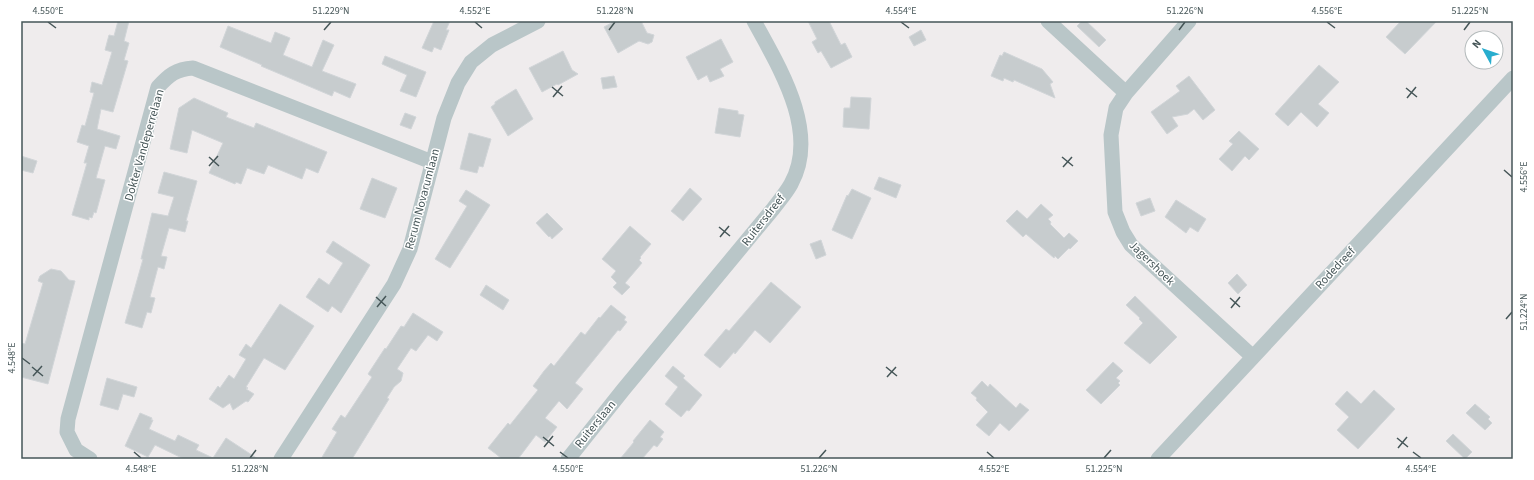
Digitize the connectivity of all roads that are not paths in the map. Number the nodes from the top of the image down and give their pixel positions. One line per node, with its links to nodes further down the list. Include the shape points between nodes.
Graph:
1 (538, 21): 7 (street, Rerum Novarumlaan, via 492,45 471,62 458,83 444,118)
2 (754, 21): 9 (street, Ruitersdreef, via 787,81 801,137 799,162 791,184 773,209)
3 (1048, 21): 6 (street)
4 (1189, 21): 6 (street, Jagershoek)
5 (1513, 78): 8 (street, Rodedreef)
6 (1126, 93): 8 (street, Jagershoek, via 1116,108 1111,135 1115,212 1122,232 1131,245)
7 (432, 162): 10 (street, Dokter Vandeperrelaan, via 193,68 182,69 167,77 158,87 68,419 67,432 76,450); 11 (street, Rerum Novarumlaan, via 410,249 394,284)
8 (1253, 357): 13 (street, Rodedreef)
9 (623, 390): 12 (street, Ruiterslaan)
10 (90, 459)
11 (281, 459)
12 (568, 459)
13 (1158, 459)

